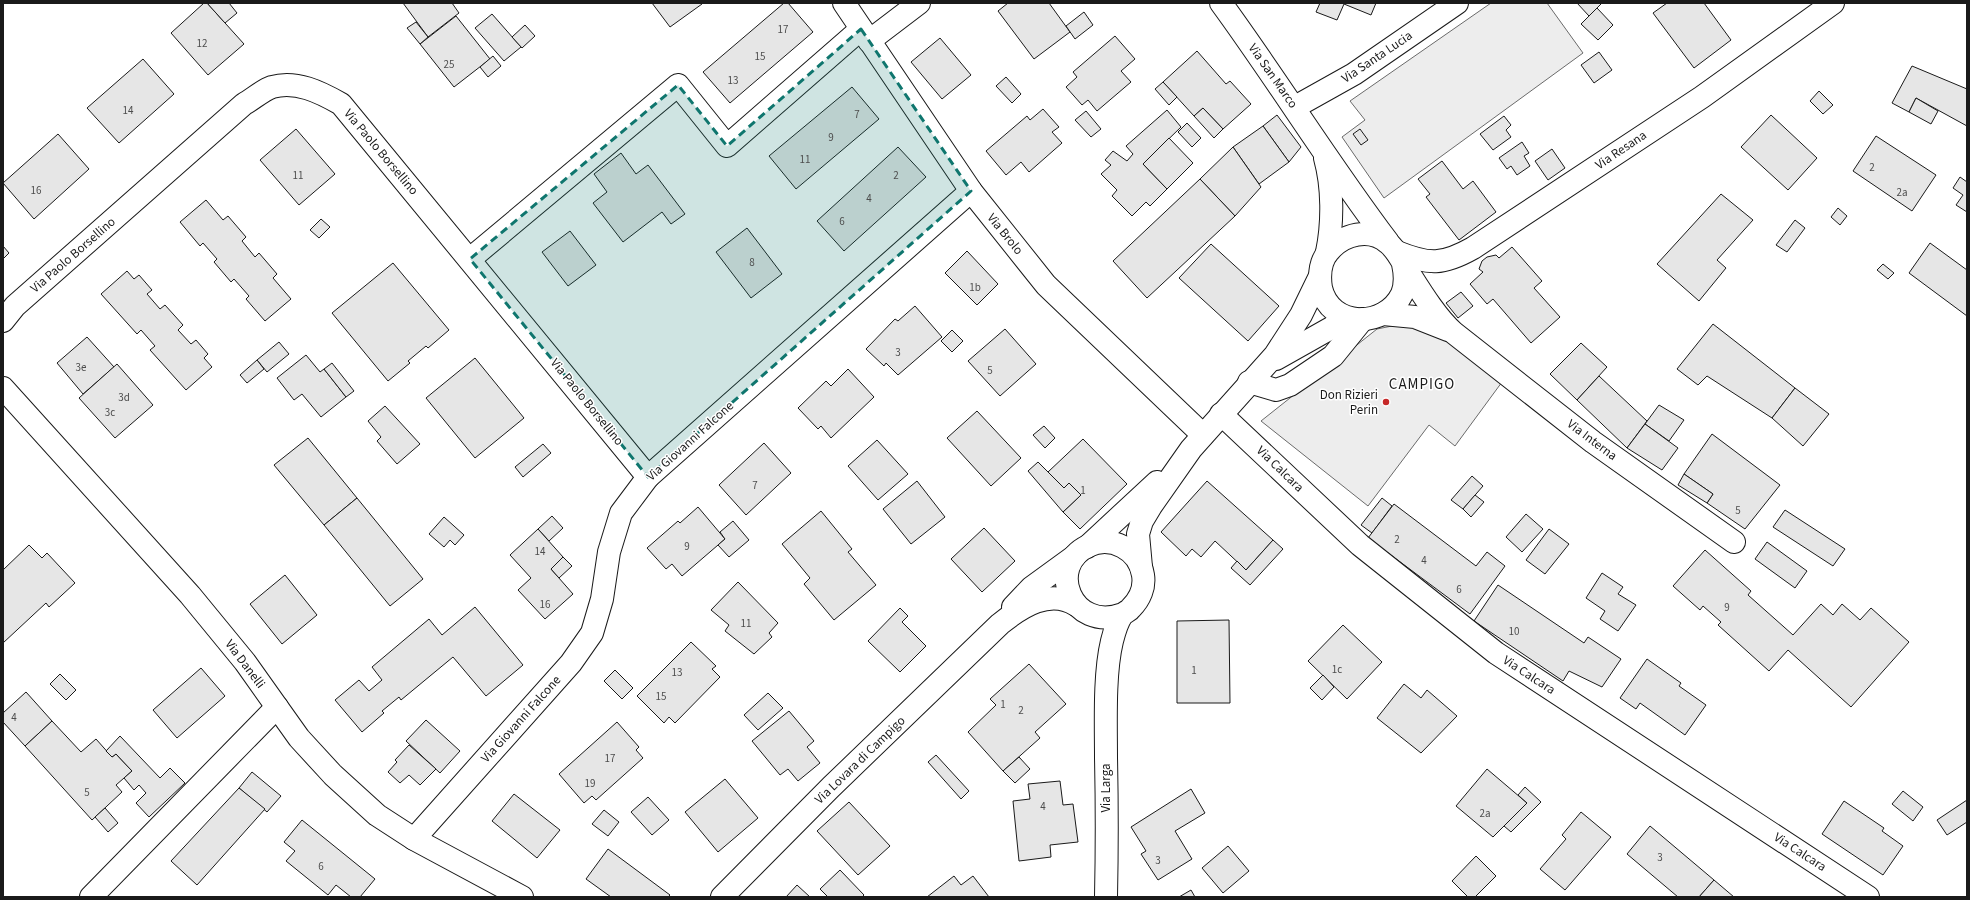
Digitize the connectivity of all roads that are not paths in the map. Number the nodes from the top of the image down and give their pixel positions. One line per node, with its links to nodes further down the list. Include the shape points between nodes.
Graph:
1 (844, 3): 6 (street, Via Brolo)
2 (919, 3): 6 (street)
3 (1221, 3): 7 (street, Via San Marco)
4 (1457, 3): 7 (street, Via Santa Lucia, via 1354,74)
5 (1833, 3): 12 (street, Via Resana, via 1702,97)
6 (865, 35): 9 (street, Via Brolo); 13 (street, via 727,146 678,85)
7 (1295, 107): 8 (street, Via San Marco)
8 (1323, 151): 10 (street, Via San Marco, via 1329,180 1331,213); 11 (street, Via San Marco)
9 (971, 191): 23 (street, Via Brolo, via 1046,285); 24 (street, Via Giovanni Falcone)
10 (1327, 252): 11 (street, via 1337,242 1349,236 1362,234 1375,236); 14 (street, via 1321,264)
11 (1396, 252): 12 (street, Via Resana, via 1427,262 1443,261); 15 (street, Via Interna); 16 (street, via 1405,278 1403,293)
12 (1458, 256): 15 (street)
13 (470, 259): 17 (street, Via Paolo Borsellino, via 341,104 317,90 295,86 272,88 244,104 15,306); 24 (street, Via Paolo Borsellino)
14 (1320, 278): 16 (street, via 1322,292 1330,305 1342,314); 19 (street, Via Lovara di Campigo, via 1301,315)
15 (1419, 287): 16 (street); 18 (street, Via Interna, via 1437,316)
16 (1374, 314): 18 (street, Via Interna, via 1415,317); 19 (street, Via Lovara di Campigo, via 1324,331); 20 (street, via 1333,356 1290,385 1276,390)
17 (3, 321)
18 (1454, 333): 25 (street, Via Interna, via 1593,442)
19 (1267, 365): 20 (street, Via Lovara di Campigo)
20 (1249, 382): 22 (street, Via Lovara di Campigo)
21 (3, 388): 32 (street, Via Danelli, via 190,595 245,662)
22 (1221, 414): 23 (street, Via Lovara di Campigo); 38 (street, Via Calcara, via 1360,545 1496,653)
23 (1197, 442): 26 (street, Via Lovara di Campigo, via 1165,476); 27 (street, Via Lovara di Campigo, via 1142,521 1138,534)
24 (648, 477): 33 (street, Via Giovanni Falcone, via 621,513 609,552 602,598 592,633 570,663)
25 (1734, 542)
26 (1081, 551): 27 (street, via 1101,542 1116,543 1131,552); 28 (street, via 1067,577 1069,592); 30 (street, Via Lovara di Campigo, via 1024,594)
27 (1141, 567): 29 (street, via 1141,594 1137,602)
28 (1082, 609): 29 (street, via 1106,618); 30 (street, Via Lovara di Campigo, via 1064,599 1042,599 1016,612); 31 (street, Via Larga, via 1101,643)
29 (1123, 614): 31 (street, Via Larga, via 1112,642)
30 (1000, 624): 36 (street, Via Lovara di Campigo)
31 (1108, 680): 37 (street, Via Larga)
32 (277, 707): 33 (street, Via Danelli, via 299,738 332,775 377,815); 34 (street)
33 (414, 838): 35 (street, Via Danelli)
34 (91, 897)
35 (522, 897)
36 (722, 897)
37 (1106, 897)
38 (1868, 897)

